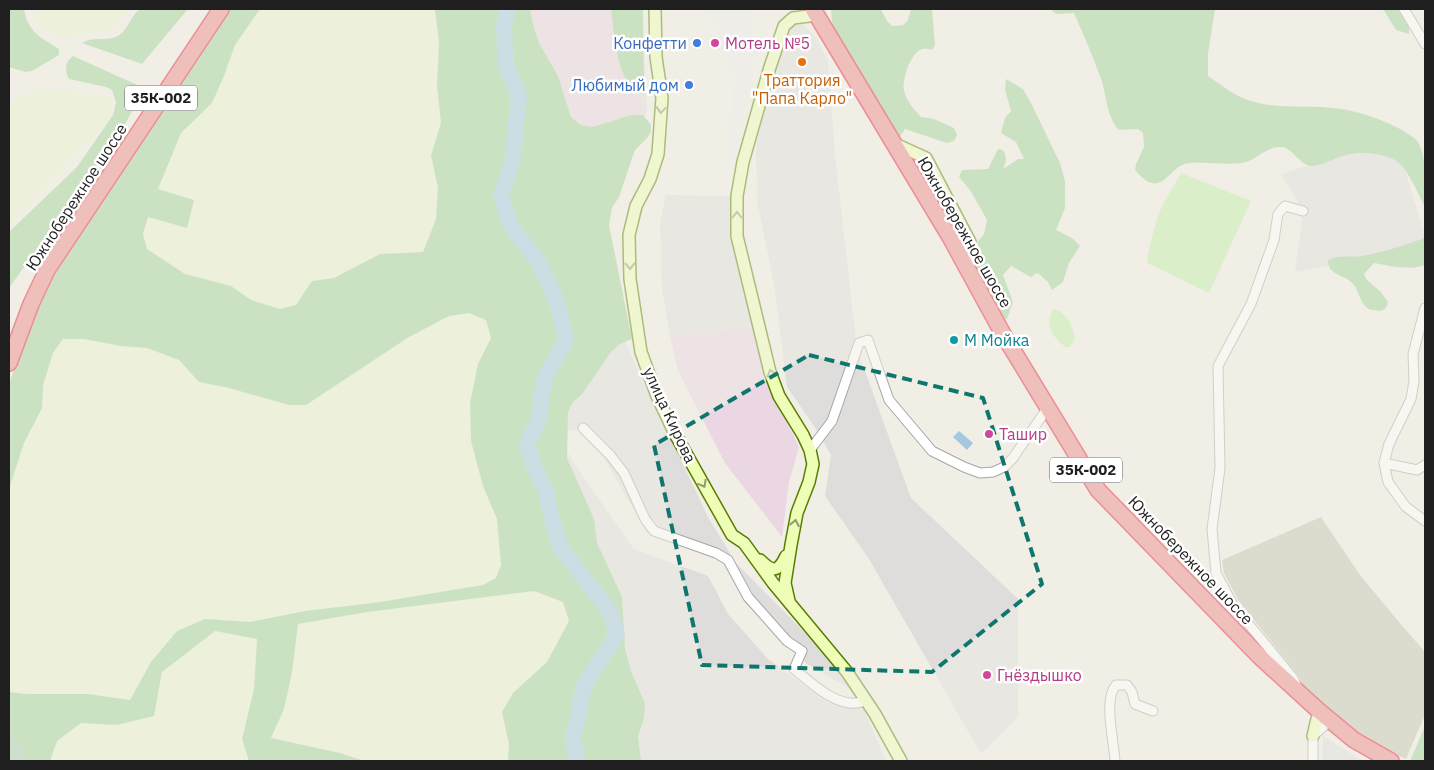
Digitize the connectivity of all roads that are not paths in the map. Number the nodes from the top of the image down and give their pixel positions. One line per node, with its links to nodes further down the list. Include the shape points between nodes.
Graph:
1 (209, 9): 8 (highway, Южнобережное шоссе / 35К-002)
2 (221, 9): 8 (highway, Южнобережное шоссе / 35К-002)
3 (655, 9): 20 (main road, улица Кирова, one-way to 20, via 656,57 662,98 658,154 636,206 629,236 630,279 641,352 674,432 732,535)
4 (1404, 9): 6 (street)
5 (813, 11): 7 (highway, Южнобережное шоссе); 14 (highway, Южнобережное шоссе / 35К-002, via 999,340); 16 (main road, one-way to 5, via 779,396 770,372 737,236 737,196 770,67 784,26 793,18)
6 (1425, 44)
7 (892, 143): 10 (highway, Южнобережное шоссе / 35К-002); 10 (main road, via 926,158 970,242)
8 (99, 185): 12 (highway, Южнобережное шоссе, via 40,262); 13 (highway, Южнобережное шоссе, via 47,270)
9 (1303, 210): 23 (street, via 1285,206 1278,214 1274,240 1251,304 1218,366 1220,468 1212,529 1216,573 1233,605 1294,678)
10 (968, 269): 23 (highway, Южнобережное шоссе / 35К-002, via 1003,334 1098,490 1260,657)
11 (1425, 308): 17 (street, via 1413,354 1411,399 1389,444)
12 (9, 337)
13 (9, 363)
14 (1044, 413): 16 (street, via 1004,467 980,473 964,467 932,451 889,400 868,340 859,343 832,421); 26 (highway, Южнобережное шоссе / 35К-002, via 1094,496)
15 (583, 428): 24 (street, via 624,473 654,531 728,560 748,597 787,641 802,651 794,669 827,694 846,702)
16 (810, 450): 21 (main road, one-way to 16, via 813,464)
17 (1384, 463): 18 (street, via 1417,470); 19 (street, via 1388,482 1406,507)
18 (1425, 465)
19 (1425, 521)
20 (744, 542): 21 (main road, via 769,569 776,570 782,566); 22 (main road, улица Кирова)
21 (790, 544): 22 (main road, via 785,583)
22 (790, 605): 24 (main road, улица Кирова, via 847,672)
23 (1299, 692): 31 (highway, Южнобережное шоссе / 35К-002, via 1354,740)
24 (865, 701): 27 (main road, улица Кирова)
25 (1153, 711): 28 (street, via 1135,704 1127,685 1116,685 1112,690 1109,716)
26 (1317, 731): 29 (street); 30 (highway, Южнобережное шоссе / 35К-002)
27 (901, 761)
28 (1115, 761)
29 (1313, 761)
30 (1376, 761)
31 (1390, 761)

